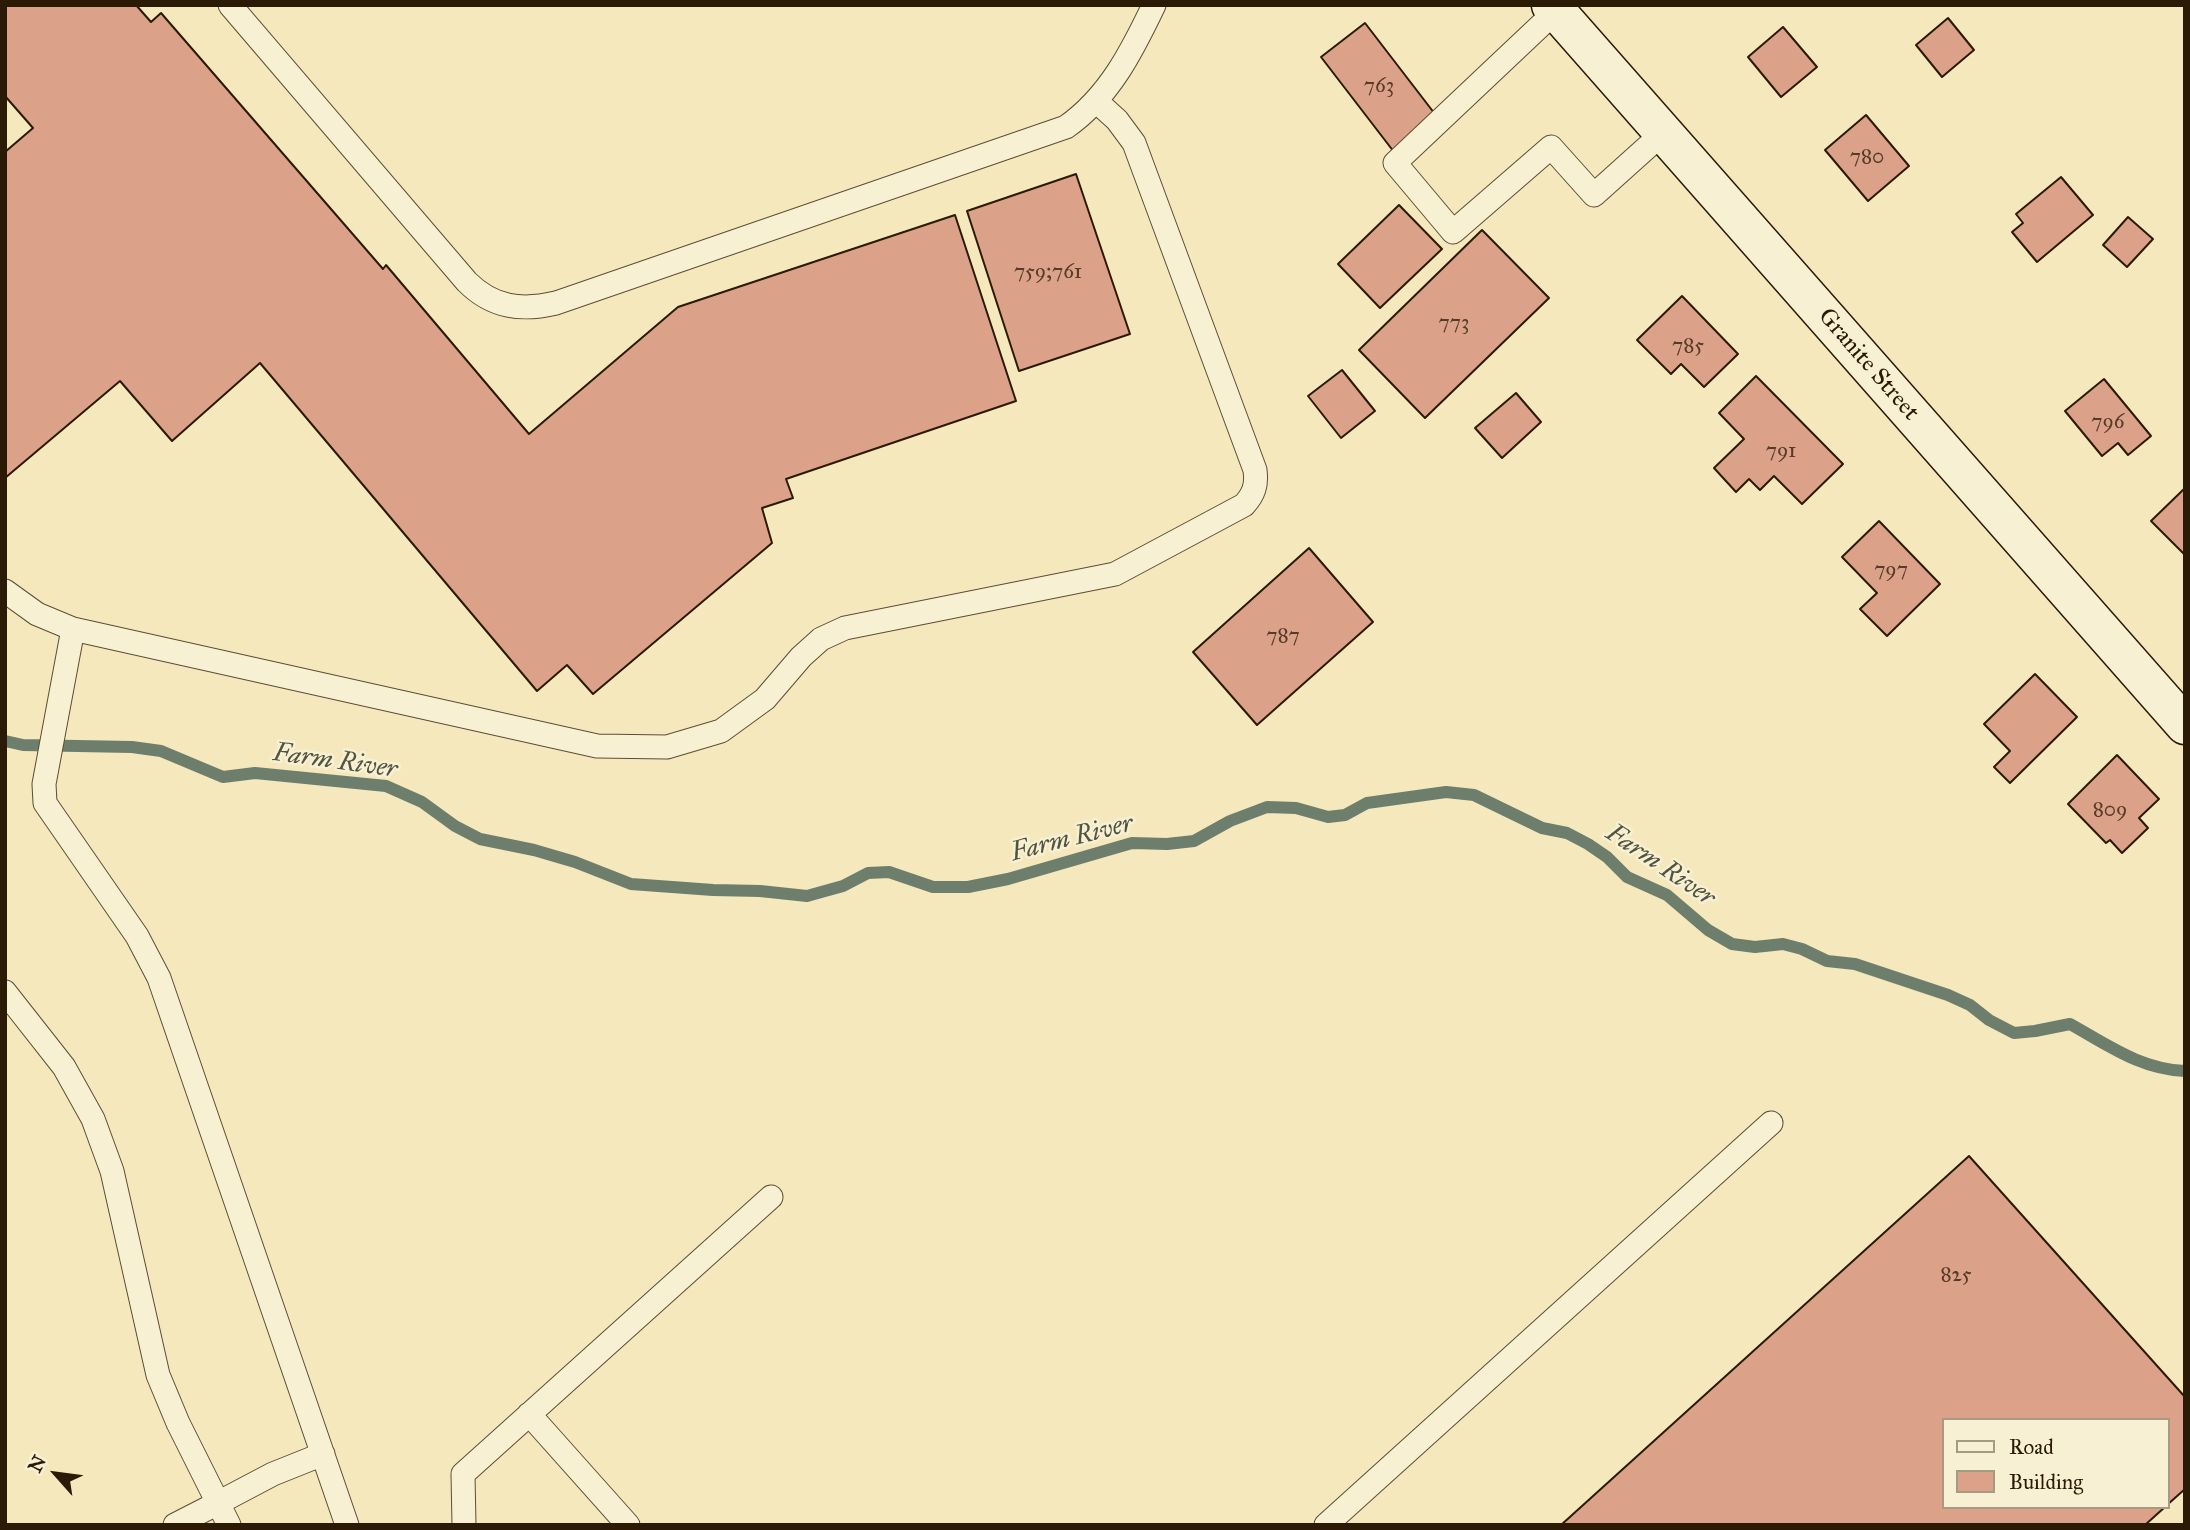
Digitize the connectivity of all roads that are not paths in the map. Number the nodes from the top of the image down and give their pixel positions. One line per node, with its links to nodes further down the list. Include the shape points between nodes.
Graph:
1 (229, 5): 4 (lane, via 467,282 490,300 522,308 556,303 1050,134)
2 (1154, 5): 4 (lane, via 1128,56)
3 (1553, 8): 5 (main road, Granite Street); 5 (lane, via 1395,163 1453,232 1551,147 1594,195)
4 (1096, 102): 7 (lane, via 1134,144 1256,481 1244,505 1115,574 845,628 821,639 765,699 721,731 667,747 597,746)
5 (1663, 133): 8 (main road, Granite Street)
6 (5, 591): 7 (lane, via 37,614)
7 (73, 629): 13 (lane, via 44,784 45,803 130,925 159,978)
8 (2185, 725)
9 (5, 992): 14 (lane, via 64,1066 93,1119 112,1171 158,1375)
10 (1771, 1123): 20 (lane)
11 (771, 1197): 12 (lane)
12 (529, 1414): 18 (lane, via 463,1474); 19 (lane)
13 (323, 1454): 14 (lane); 17 (lane)
14 (218, 1503): 15 (lane); 16 (lane)
15 (175, 1525)
16 (229, 1525)
17 (347, 1525)
18 (464, 1525)
19 (628, 1525)
20 (1325, 1525)

